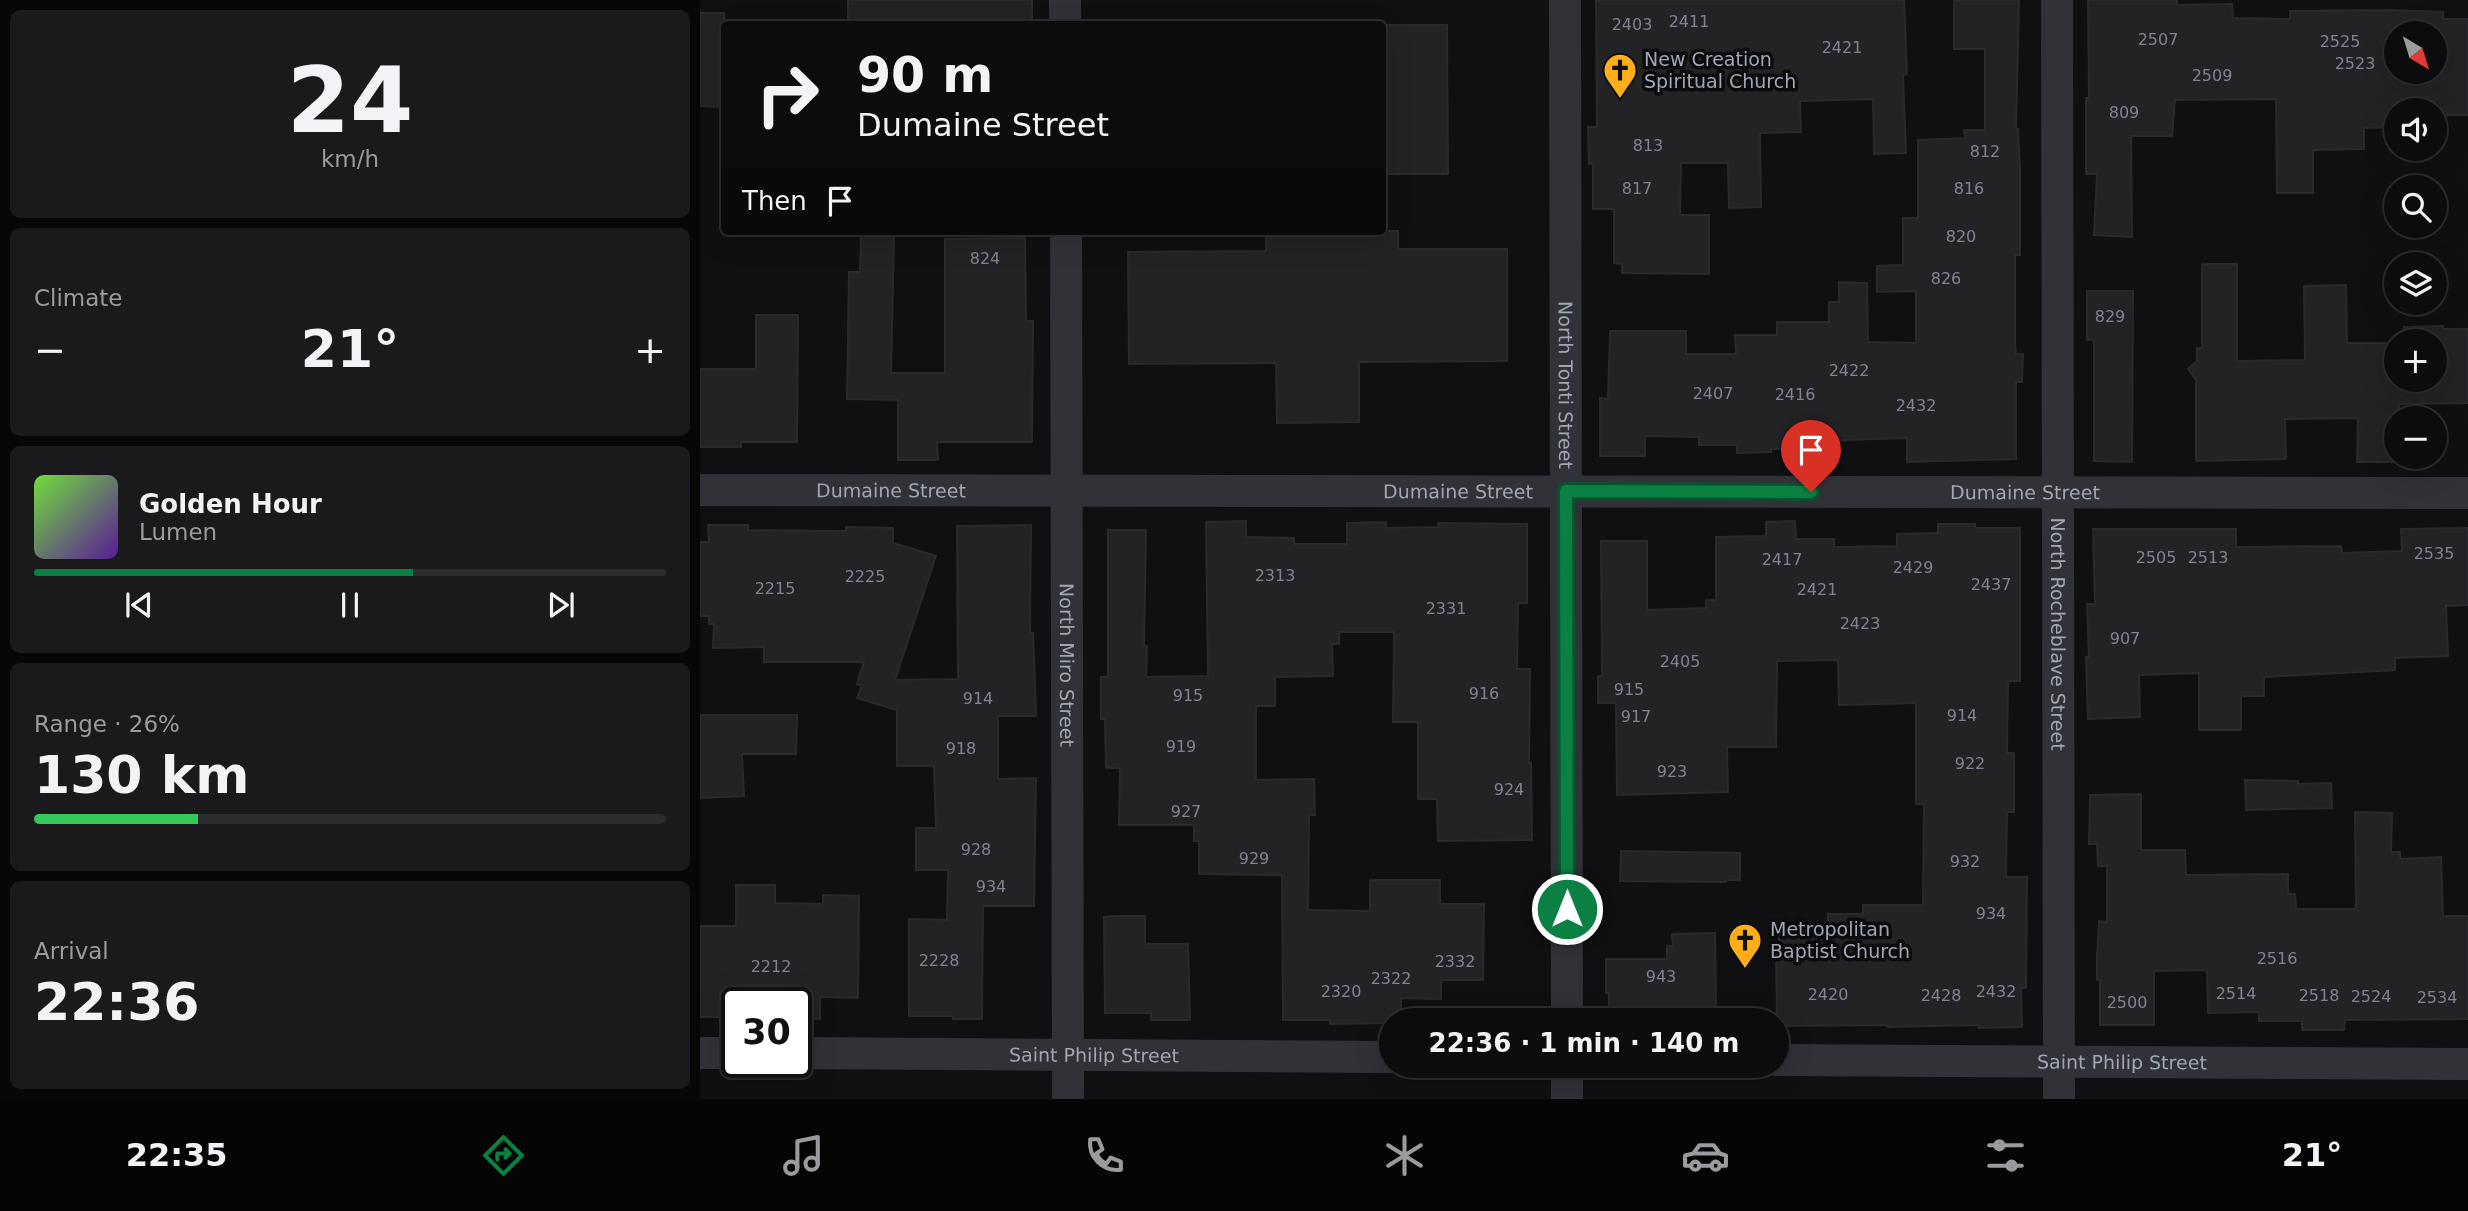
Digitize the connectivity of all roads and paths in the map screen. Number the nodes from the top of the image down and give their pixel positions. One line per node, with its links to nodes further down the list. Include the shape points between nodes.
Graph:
1 (1065, 0): 4 (street)
2 (1565, 0): 8 (street, North Tonti Street)
3 (2057, 0): 9 (street, North Rocheblave Street)
4 (1065, 21)
5 (1066, 235): 7 (street, North Miro Street)
6 (700, 489): 7 (street, Dumaine Street)
7 (1066, 490): 8 (street, Dumaine Street); 15 (street, North Miro Street)
8 (1566, 491): 9 (street, Dumaine Street); 11 (street, North Tonti Street)
9 (2057, 492): 10 (street, Dumaine Street); 18 (street, North Rocheblave Street)
10 (2468, 493)
11 (1567, 1008)
12 (700, 1053): 13 (street)
13 (721, 1053)
14 (812, 1053): 15 (street, Saint Philip Street)
15 (1068, 1055): 16 (street, Saint Philip Street); 21 (street, North Miro Street)
16 (1379, 1057)
17 (1789, 1060): 18 (street, Saint Philip Street)
18 (2059, 1062): 19 (street, Saint Philip Street); 23 (street, North Rocheblave Street)
19 (2468, 1064)
20 (1567, 1078): 22 (street)
21 (1068, 1099)
22 (1567, 1099)
23 (2059, 1099)

